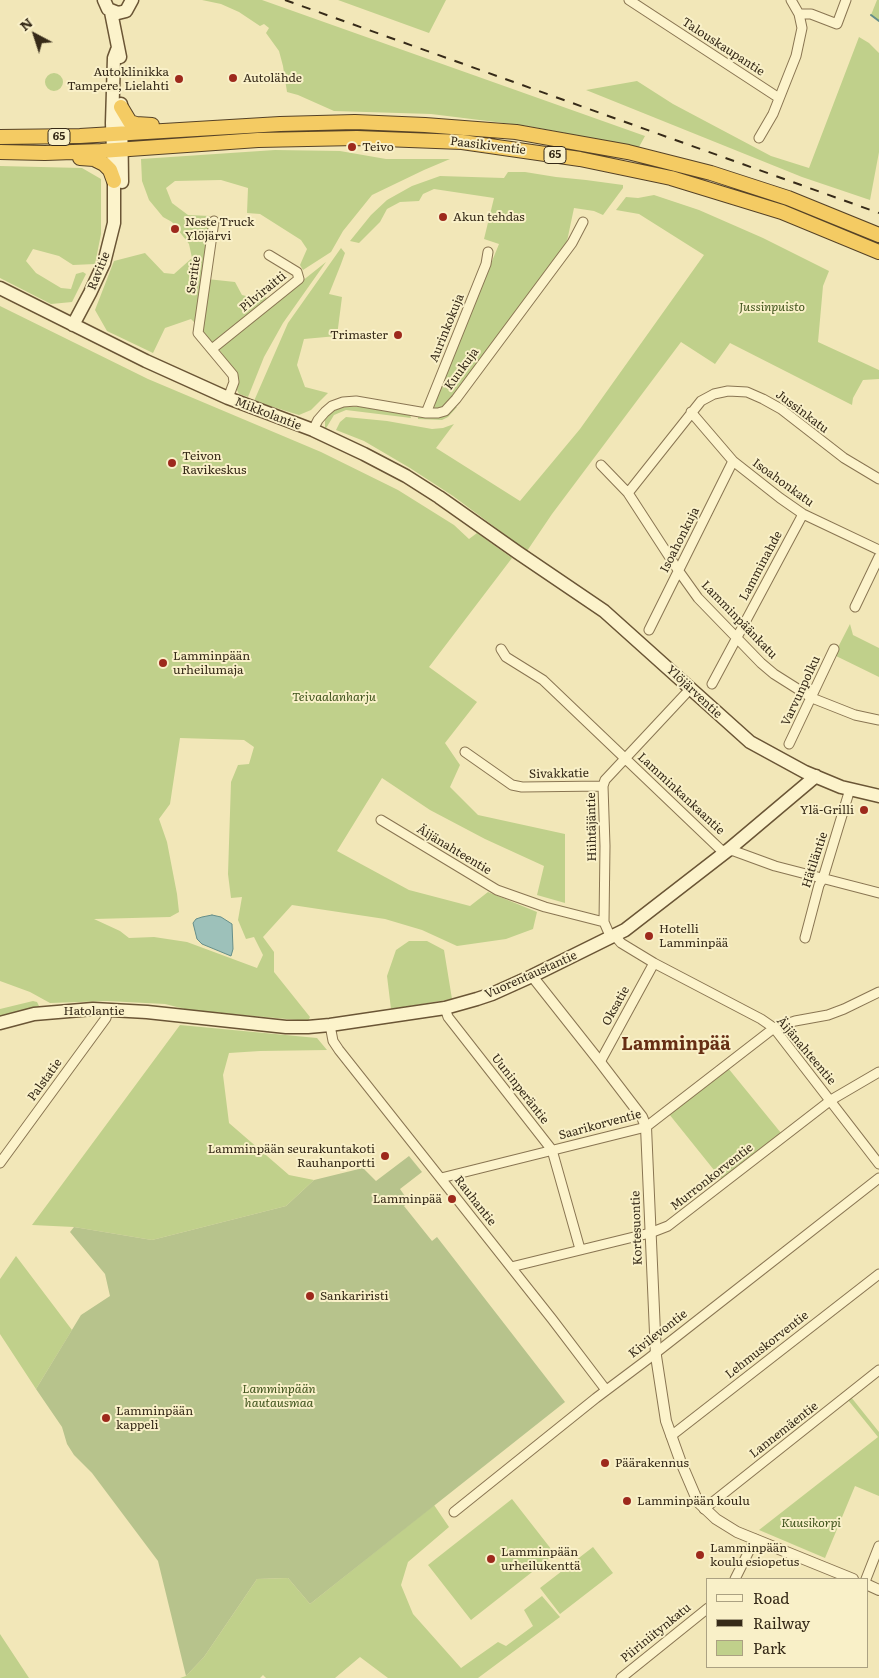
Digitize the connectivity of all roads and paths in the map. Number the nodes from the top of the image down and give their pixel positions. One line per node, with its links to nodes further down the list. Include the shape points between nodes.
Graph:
1 (132, 0): 5 (main road, via 129,8)
2 (629, 0): 8 (street, Talouskaupantie)
3 (792, 0): 6 (street)
4 (846, 0): 6 (street, via 837,24 810,14)
5 (108, 5): 7 (main road)
6 (800, 14): 8 (street, via 802,28 797,53)
7 (117, 50): 9 (main road, via 120,57); 11 (main road, via 114,58)
8 (779, 98): 13 (street)
9 (121, 107): 10 (highway, via 130,122 136,124 196,124); 11 (main road)
10 (204, 129): 11 (highway, Paasikiventie / 65); 21 (highway, Paasikiventie / 65, via 355,122 516,132 628,152 711,173 788,198)
11 (117, 135): 12 (highway, 65); 14 (main road, Ravitie)
12 (0, 137)
13 (759, 138)
14 (117, 150): 16 (highway, 65); 17 (main road, Ravitie); 18 (main road, Ravitie, via 121,197); 23 (highway, Paasikiventie / 65, via 258,140 357,138 433,140 514,148 626,168 708,188 782,212)
15 (0, 152): 16 (highway, 65)
16 (45, 153): 17 (highway, 65, via 63,159 94,159 107,167)
17 (114, 181): 18 (main road, Ravitie)
18 (115, 213): 26 (main road, Ravitie, via 104,263)
19 (214, 222): 27 (street, Seritie, via 198,332)
20 (583, 222): 30 (street, Kuukuja, via 572,243 456,399 442,412)
21 (879, 235)
22 (488, 252): 30 (street, Aurinkokuja)
23 (879, 252)
24 (269, 255): 27 (street, Pilviraitti, via 297,272 299,279)
25 (0, 288): 26 (main road, Mikkolantie)
26 (73, 325): 28 (main road, Mikkolantie)
27 (212, 349): 28 (street, via 233,375)
28 (228, 398): 31 (main road, Mikkolantie)
29 (691, 412): 32 (street, Isoahonkatu); 34 (street, Jussinkatu, via 714,394 751,393 781,409 844,458); 35 (street, Jussinkatu)
30 (426, 413): 31 (street, Kuukuja, via 356,401 342,402 332,406)
31 (313, 430): 39 (main road, Mikkolantie, via 406,476)
32 (733, 461): 36 (street, Isoahonkatu); 40 (street, Isoahonkuja)
33 (600, 464): 35 (street, Lamminpäänkatu)
34 (879, 479)
35 (628, 493): 40 (street, Lamminpäänkatu)
36 (803, 514): 37 (street, Isoahonkatu); 43 (street, Lamminahde)
37 (879, 550)
38 (879, 557): 41 (street)
39 (526, 558): 47 (main road, Ylöjärventie, via 604,610)
40 (678, 570): 42 (street, Isoahonkuja); 43 (street, Lamminpäänkatu, via 698,598)
41 (855, 607)
42 (649, 630)
43 (736, 638): 46 (street, Lamminahde); 48 (street, Lamminpäänkatu, via 774,674)
44 (501, 649): 52 (street, Lamminkankaantie, via 506,657 543,680)
45 (834, 649): 48 (street, Varvunpolku)
46 (712, 684)
47 (691, 688): 52 (street, Hiihtäjäntie); 53 (main road, Ylöjärventie, via 750,742)
48 (812, 698): 49 (street, Lamminpäänkatu, via 849,713); 50 (street, Varvunpolku)
49 (879, 720)
50 (790, 744)
51 (466, 752): 54 (street, Sivakkatie, via 512,785)
52 (625, 759): 54 (street, Hiihtäjäntie); 58 (street, Lamminkankaantie, via 721,850)
53 (816, 776): 55 (main road, Ylöjärventie); 58 (main road, Vuorentaustantie)
54 (603, 786): 61 (street, Hiihtäjäntie)
55 (850, 789): 56 (main road, Ylöjärventie); 59 (street, Hätiläntie)
56 (879, 796)
57 (381, 820): 61 (street, Äijänahteentie, via 497,890 545,907)
58 (726, 851): 59 (street, Lamminkankaantie); 62 (main road, Vuorentaustantie)
59 (823, 878): 60 (street, Lamminkankaantie); 63 (street, Hätiläntie)
60 (879, 893)
61 (604, 922): 62 (street, Hiihtäjäntie)
62 (613, 937): 64 (street, Äijänahteentie); 65 (main road, Vuorentaustantie)
63 (805, 938)
64 (654, 963): 72 (street, Äijänahteentie); 73 (street, Oksatie)
65 (532, 976): 67 (main road, Vuorentaustantie, via 492,994); 73 (street, Kortesuontie)
66 (879, 992): 72 (street, Saarikorventie, via 844,1009)
67 (445, 1008): 71 (main road, Vuorentaustantie); 77 (street, Uuninperäntie)
68 (108, 1010): 69 (main road, Hatolantie); 70 (main road, Hatolantie, via 44,1012); 78 (street, Palstatie, via 106,1018)
69 (189, 1015): 71 (main road, Vuorentaustantie, via 286,1026)
70 (0, 1023)
71 (330, 1025): 80 (street, Rauhantie, via 336,1045)
72 (774, 1028): 75 (street, Äijänahteentie); 76 (street, Saarikorventie)
73 (600, 1062): 76 (street, Kortesuontie, via 642,1117)
74 (879, 1072): 75 (street, Murronkorventie)
75 (831, 1100): 79 (street, Äijänahteentie); 82 (street, Murronkorventie, via 676,1222)
76 (646, 1127): 77 (street, Saarikorventie); 82 (street, Kortesuontie)
77 (552, 1150): 80 (street, Saarikorventie); 83 (street, Uuninperäntie)
78 (0, 1163)
79 (879, 1164)
80 (441, 1178): 84 (street, Rauhantie)
81 (879, 1178): 86 (street, Kivilevontie)
82 (650, 1233): 83 (street, Murronkorventie); 86 (street, Kortesuontie)
83 (580, 1249): 84 (street, Murronkorventie)
84 (511, 1267): 88 (street, Rauhantie)
85 (879, 1274): 89 (street, Lehmuskorventie)
86 (656, 1352): 88 (street, Kivilevontie); 89 (street, Kortesuontie, via 664,1413)
87 (879, 1370): 90 (street, Lannemäentie)
88 (606, 1390): 91 (street, Kivilevontie)
89 (671, 1436): 90 (street, Kortesuontie, via 694,1493)
90 (704, 1509): 92 (street, via 721,1524)
91 (454, 1512)
92 (755, 1539): 94 (street); 95 (street)
93 (879, 1546): 96 (street)
94 (736, 1578)
95 (851, 1578)
96 (866, 1578)
97 (706, 1610): 98 (street, Piiriniitynkatu)
98 (621, 1678)

